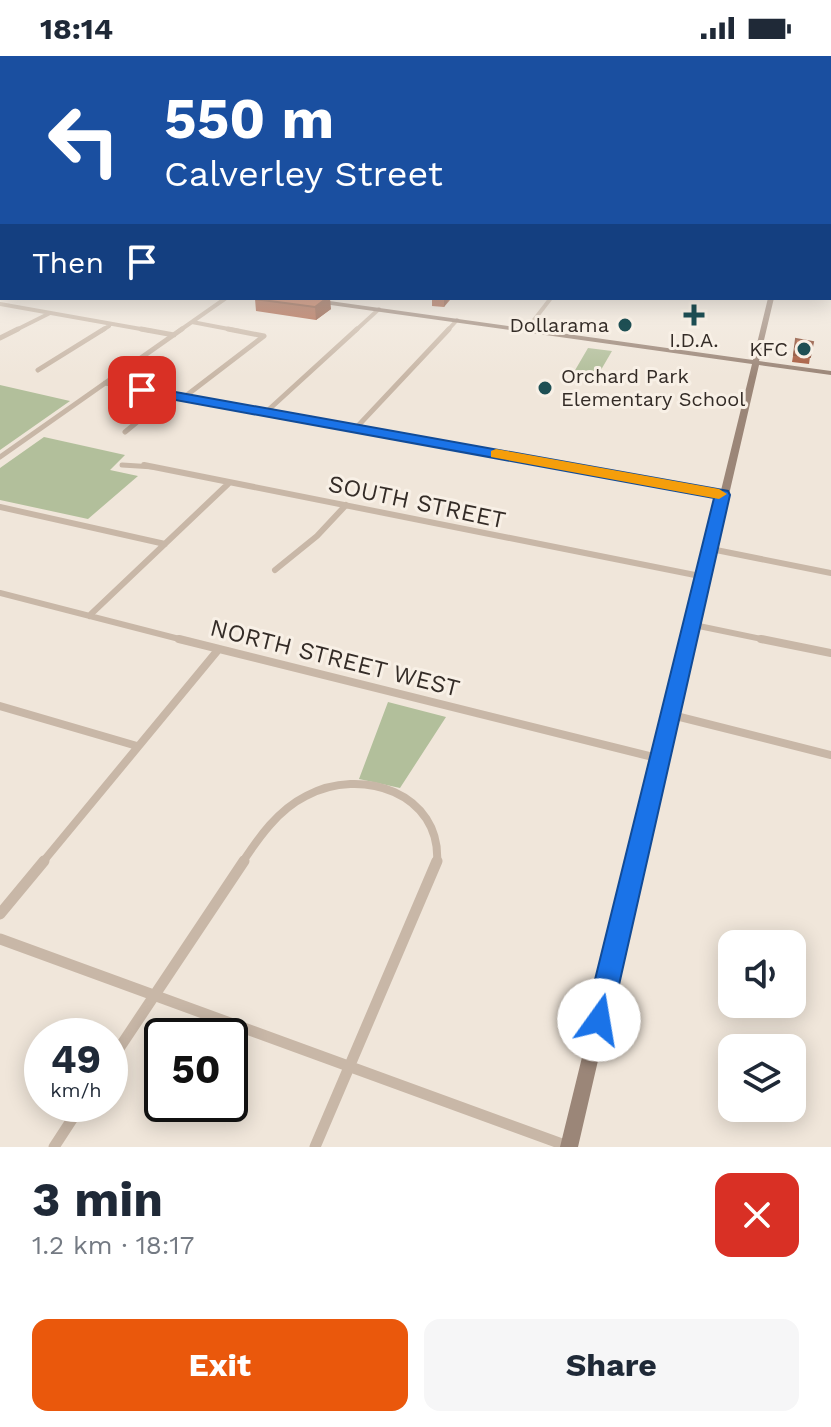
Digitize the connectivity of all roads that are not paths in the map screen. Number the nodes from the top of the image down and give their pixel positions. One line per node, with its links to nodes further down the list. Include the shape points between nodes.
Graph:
1 (223, 300): 9 (street)
2 (310, 300): 6 (main road)
3 (549, 300): 11 (street)
4 (771, 300): 14 (main road)
5 (0, 304): 7 (street)
6 (379, 309): 8 (main road); 20 (street)
7 (52, 312): 10 (street); 13 (street)
8 (457, 320): 11 (main road); 21 (street)
9 (192, 322): 12 (street); 19 (street, via 264,336)
10 (109, 326): 12 (street); 15 (street)
11 (527, 329): 14 (main road)
12 (174, 335): 17 (street)
13 (0, 338)
14 (756, 362): 16 (main road); 26 (main road)
15 (38, 370)
16 (831, 373)
17 (105, 383): 18 (street); 23 (street)
18 (170, 395): 19 (street); 22 (street)
19 (183, 398): 20 (street)
20 (265, 413): 21 (street)
21 (355, 429): 26 (street)
22 (125, 432)
23 (0, 457)
24 (122, 465): 25 (street, SOUTH STREET)
25 (229, 483): 27 (street, SOUTH STREET); 29 (street)
26 (723, 495): 30 (main road)
27 (346, 505): 31 (street); 33 (street, SOUTH STREET)
28 (0, 507): 29 (street)
29 (165, 544): 35 (street)
30 (711, 549): 32 (street); 33 (main road)
31 (275, 570)
32 (831, 573)
33 (705, 577): 36 (main road)
34 (0, 593): 35 (street, NORTH STREET WEST)
35 (89, 616): 37 (street, NORTH STREET WEST)
36 (694, 625): 38 (street); 40 (main road)
37 (218, 650): 41 (street); 43 (street, NORTH STREET WEST)
38 (831, 653)
39 (1, 708): 41 (street)
40 (672, 715): 42 (street); 43 (main road)
41 (137, 746): 44 (street)
42 (831, 755)
43 (662, 759): 52 (main road)
44 (0, 914)
45 (0, 939): 46 (street)
46 (154, 995): 47 (street); 48 (street); 48 (street, via 256,845 290,806 337,786 385,788 411,800 429,819 439,858)
47 (128, 1035)
48 (350, 1066): 51 (street); 52 (street)
49 (70, 1122): 50 (street)
50 (54, 1147)
51 (315, 1147)
52 (570, 1147)

